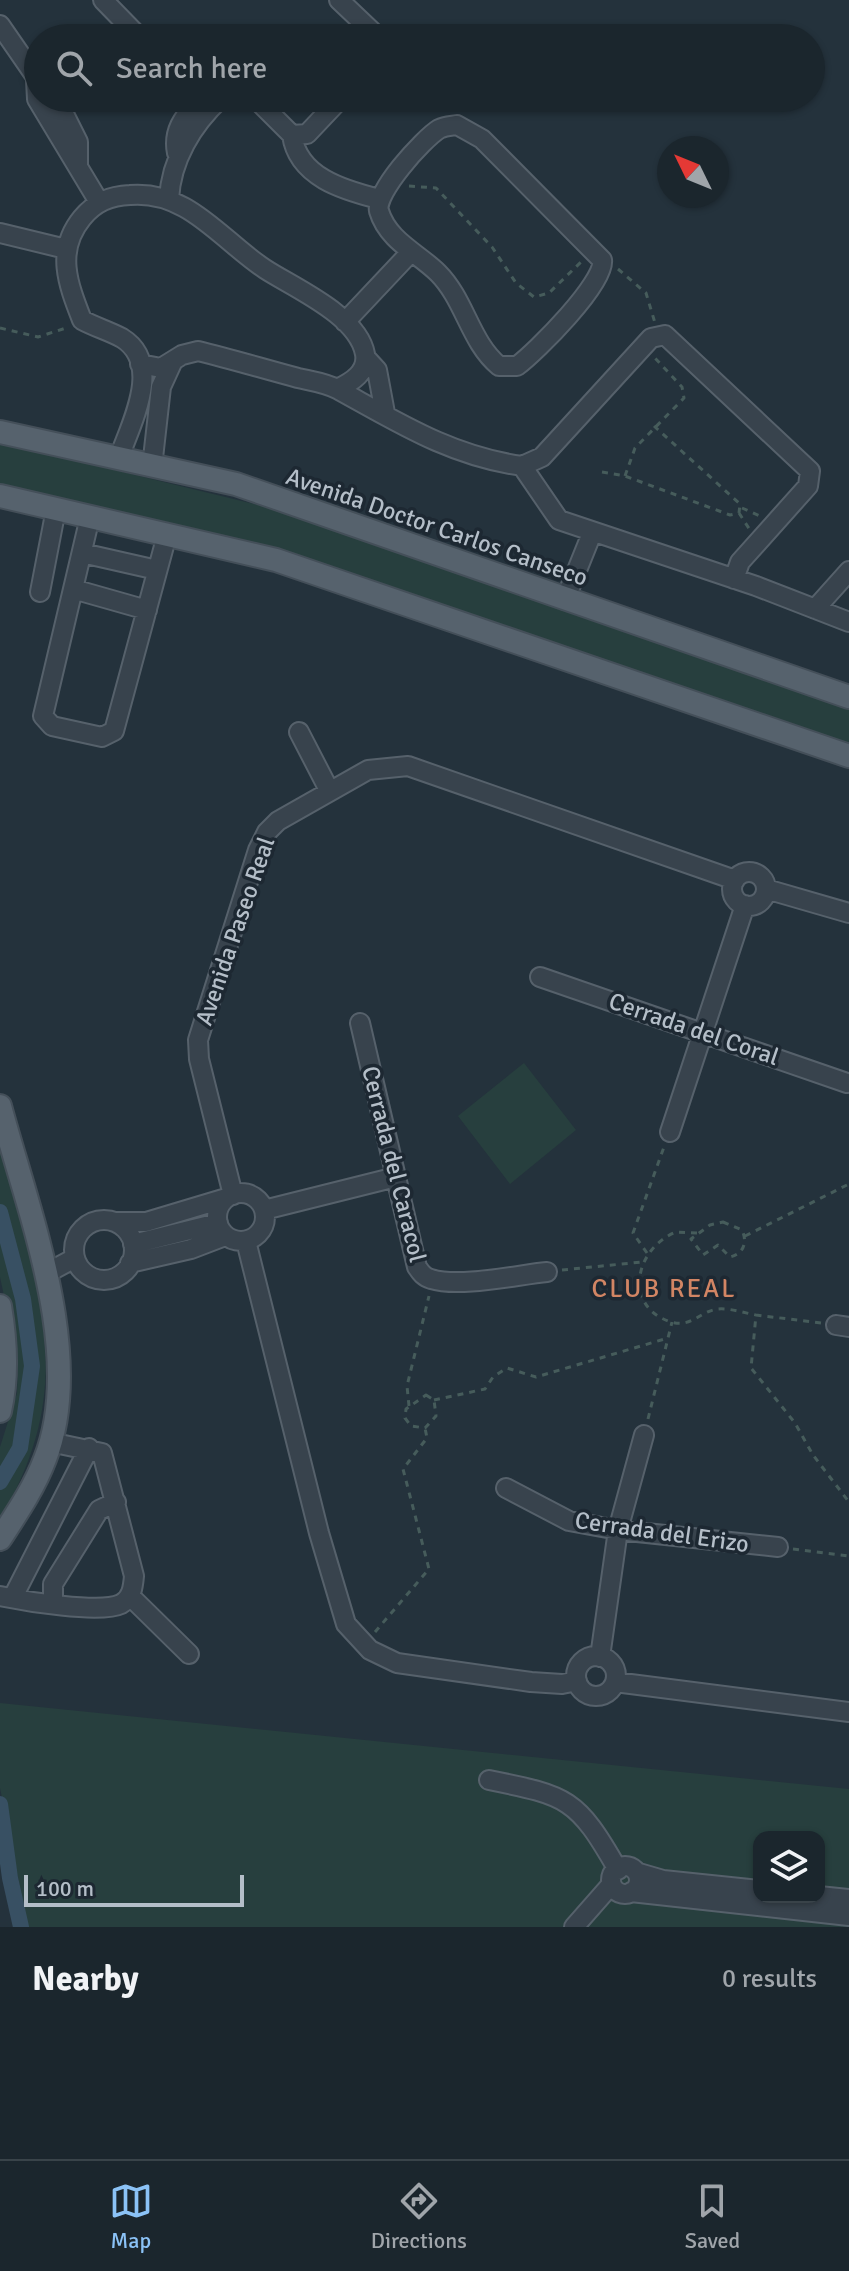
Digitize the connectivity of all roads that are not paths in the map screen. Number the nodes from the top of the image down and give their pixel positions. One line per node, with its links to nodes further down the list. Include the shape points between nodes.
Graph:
1 (103, 0): 3 (street)
2 (339, 0): 4 (street)
3 (126, 24)
4 (364, 24)
5 (0, 25): 6 (street)
6 (24, 61)
7 (44, 112): 15 (street)
8 (63, 112): 15 (street, via 78,142)
9 (188, 112): 14 (street, via 176,136)
10 (208, 112): 14 (street)
11 (269, 112): 13 (street)
12 (328, 112): 13 (street, via 307,134)
13 (292, 135): 17 (street, via 296,152 323,179)
14 (178, 156): 16 (street)
15 (78, 165): 18 (street)
16 (169, 199): 18 (street, via 144,194); 22 (street)
17 (379, 199): 21 (street, via 384,220); 21 (street, via 438,130 457,125 482,139 584,239 604,266 590,290 527,358 509,367 487,355 455,295 437,272)
18 (99, 202): 20 (street, via 79,222)
19 (0, 233): 20 (street)
20 (66, 249): 25 (street, via 66,277 82,320 124,339)
21 (410, 253): 22 (street)
22 (345, 322): 23 (street)
23 (366, 358): 26 (street, via 362,372); 27 (street, via 377,370)
24 (172, 363): 25 (street, via 155,369); 26 (street, via 198,351); 31 (street, via 161,387)
25 (140, 364): 29 (street, via 142,391)
26 (337, 389): 27 (street, via 369,410)
27 (385, 413): 30 (street, via 417,435)
28 (0, 432): 29 (main road, Avenida Doctor Carlos Canseco)
29 (119, 458): 31 (main road, Avenida Doctor Carlos Canseco)
30 (522, 466): 35 (street, via 559,520); 40 (street, via 542,457 651,338 665,335 810,471 808,486 740,562)
31 (152, 467): 43 (main road, Avenida Doctor Carlos Canseco, via 236,484)
32 (0, 496): 33 (main road)
33 (56, 509): 34 (main road); 42 (street)
34 (90, 517): 36 (main road); 37 (street)
35 (592, 533): 40 (street); 43 (street)
36 (167, 535): 38 (street); 49 (main road, via 276,560)
37 (82, 553): 38 (street); 41 (street)
38 (157, 570): 45 (street)
39 (849, 571): 44 (street)
40 (734, 579): 44 (street)
41 (73, 589): 45 (street); 45 (street, via 43,716 52,726 102,737 114,731)
42 (40, 592)
43 (565, 600): 47 (main road, Avenida Doctor Carlos Canseco)
44 (815, 609): 46 (street)
45 (147, 610)
46 (849, 622)
47 (849, 697)
48 (299, 732): 50 (street)
49 (849, 756)
50 (329, 790): 51 (street, Avenida Paseo Real, via 368,770 408,766); 62 (street, Avenida Paseo Real, via 267,832 203,1015 199,1059)
51 (735, 880): 52 (street, via 751,872 762,877); 53 (street, via 735,898)
52 (766, 889): 53 (street, via 757,904); 54 (street)
53 (745, 905): 57 (street)
54 (849, 913)
55 (540, 977): 57 (street, Cerrada del Coral)
56 (360, 1023): 61 (street, Cerrada del Caracol)
57 (706, 1032): 58 (street, Cerrada del Coral); 60 (street)
58 (847, 1083)
59 (0, 1106): 71 (main road)
60 (670, 1132)
61 (396, 1177): 63 (street); 70 (street, Cerrada del Caracol, via 423,1276 433,1280)
62 (230, 1197): 63 (street, via 248,1194); 64 (street, via 146,1222); 65 (street, via 218,1210)
63 (264, 1210): 66 (street, via 264,1226)
64 (116, 1222): 67 (street); 68 (street, via 88,1224 76,1239)
65 (221, 1230): 66 (street); 67 (street); 69 (street, via 191,1249)
66 (246, 1241): 87 (street, via 346,1624 364,1644 397,1663 546,1683)
67 (133, 1244): 69 (street)
68 (75, 1258): 69 (street, via 96,1278 116,1277); 71 (street)
69 (130, 1263)
70 (547, 1272)
71 (45, 1274): 75 (main road, via 53,1304 59,1383)
72 (0, 1306): 73 (main road, via 6,1339)
73 (0, 1411)
74 (644, 1435): 79 (street)
75 (50, 1442): 76 (street); 80 (main road, via 30,1494)
76 (89, 1448): 78 (street, via 106,1461); 82 (street)
77 (506, 1488): 79 (street, Cerrada del Erizo, via 569,1521)
78 (116, 1502): 83 (street, via 134,1576); 84 (street, via 99,1510 53,1584)
79 (618, 1530): 81 (street, Cerrada del Erizo); 86 (street)
80 (0, 1539)
81 (778, 1547)
82 (6, 1596): 84 (street)
83 (130, 1596): 84 (street, via 112,1606); 85 (street)
84 (53, 1602)
85 (189, 1654)
86 (600, 1657): 87 (street, via 584,1661); 88 (street, via 613,1666)
87 (577, 1681): 88 (street, via 581,1690 596,1696)
88 (615, 1682): 89 (street)
89 (849, 1712)
90 (489, 1780): 92 (street, via 553,1793 574,1807)
91 (639, 1873): 92 (street, via 629,1868); 93 (street, via 641,1883); 94 (street)
92 (614, 1878): 93 (street, via 615,1891); 100 (street)
93 (631, 1892): 95 (street)
94 (753, 1894)
95 (753, 1895)
96 (825, 1897): 97 (street)
97 (849, 1899)
98 (793, 1903): 99 (street)
99 (849, 1916)
100 (574, 1927)

